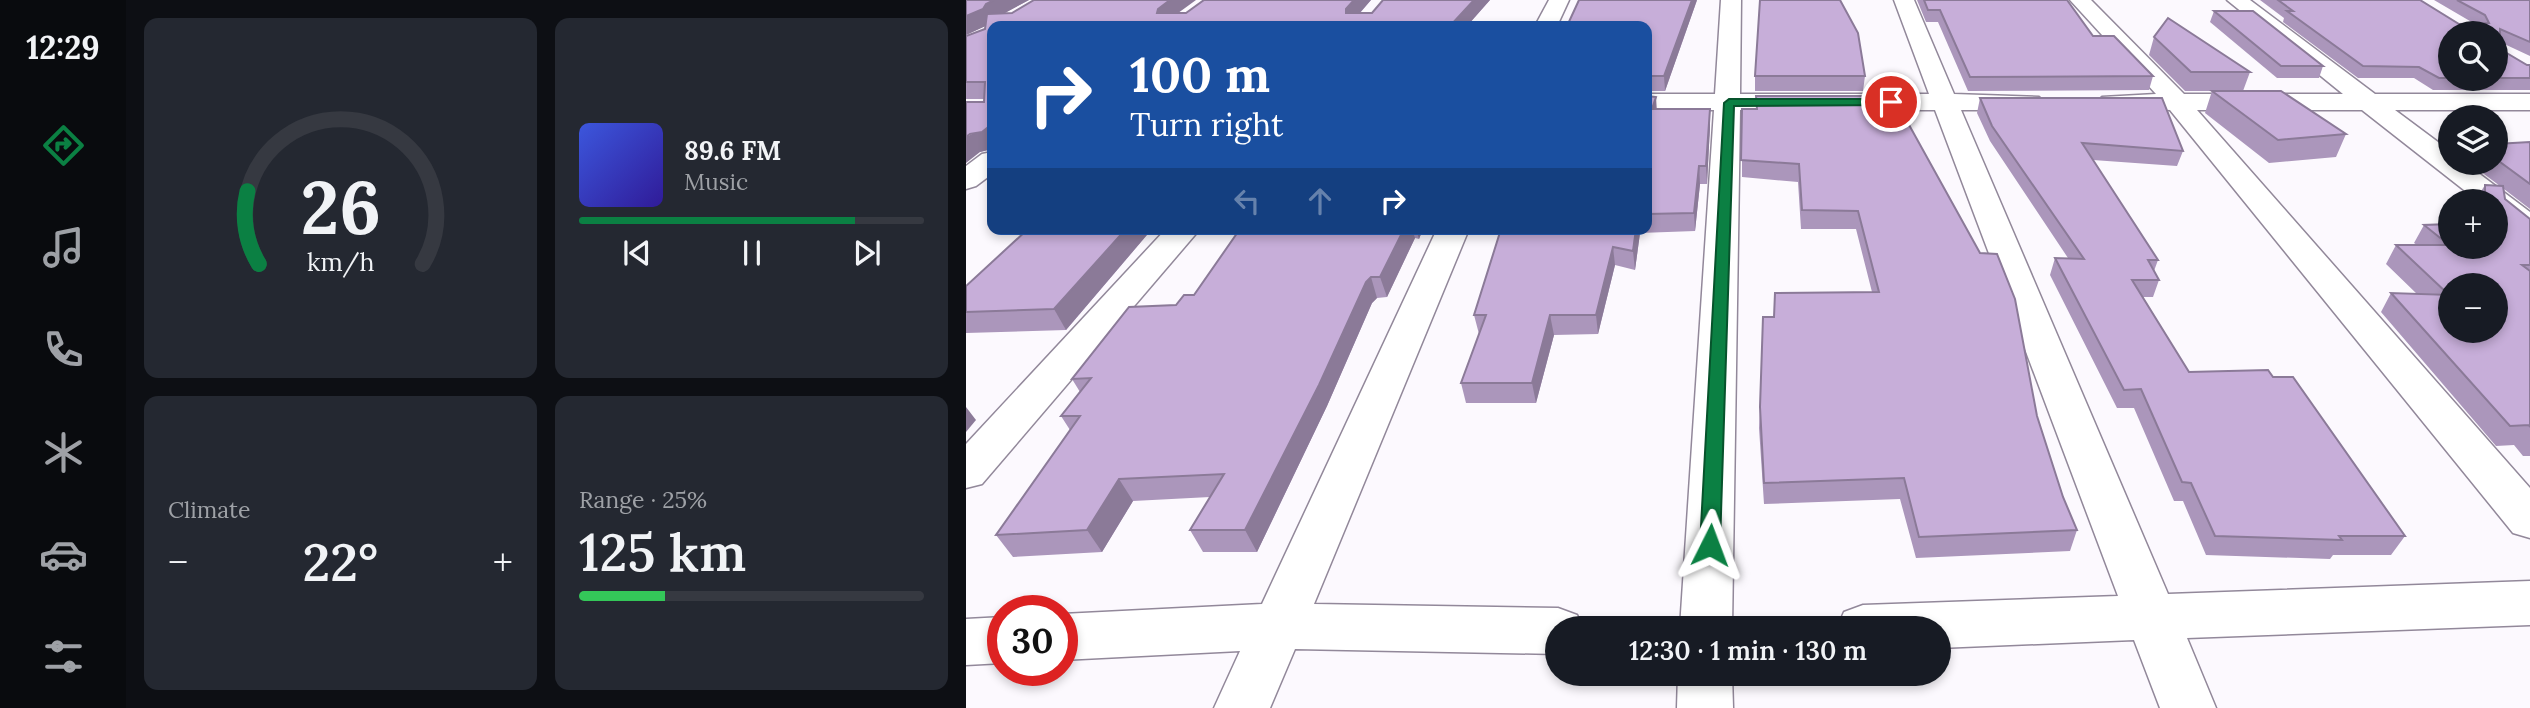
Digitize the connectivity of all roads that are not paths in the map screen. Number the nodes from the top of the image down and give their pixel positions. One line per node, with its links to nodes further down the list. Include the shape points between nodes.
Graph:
1 (1559, 0): 6 (street)
2 (1731, 0): 14 (street)
3 (1904, 0): 7 (street)
4 (2080, 0): 11 (street)
5 (2238, 0): 12 (street)
6 (1548, 21)
7 (1945, 101): 9 (street); 14 (street); 24 (street)
8 (1652, 102): 14 (street)
9 (2054, 102)
10 (2082, 102): 11 (street)
11 (2177, 102): 12 (street); 21 (street)
12 (2369, 102): 13 (street); 17 (street)
13 (2530, 102)
14 (1729, 103): 23 (street)
15 (987, 164): 16 (street)
16 (966, 180)
17 (2530, 227)
18 (1179, 235): 20 (street)
19 (1450, 235): 26 (street)
20 (966, 472)
21 (2530, 520)
22 (2530, 603): 24 (street)
23 (1707, 616)
24 (2151, 619): 25 (street); 34 (street)
25 (1951, 625)
26 (1279, 626): 27 (street); 28 (street); 32 (street)
27 (1545, 631)
28 (1078, 636)
29 (987, 641): 30 (street)
30 (966, 642)
31 (1705, 686): 33 (street)
32 (1242, 708)
33 (1705, 708)
34 (2188, 708)

